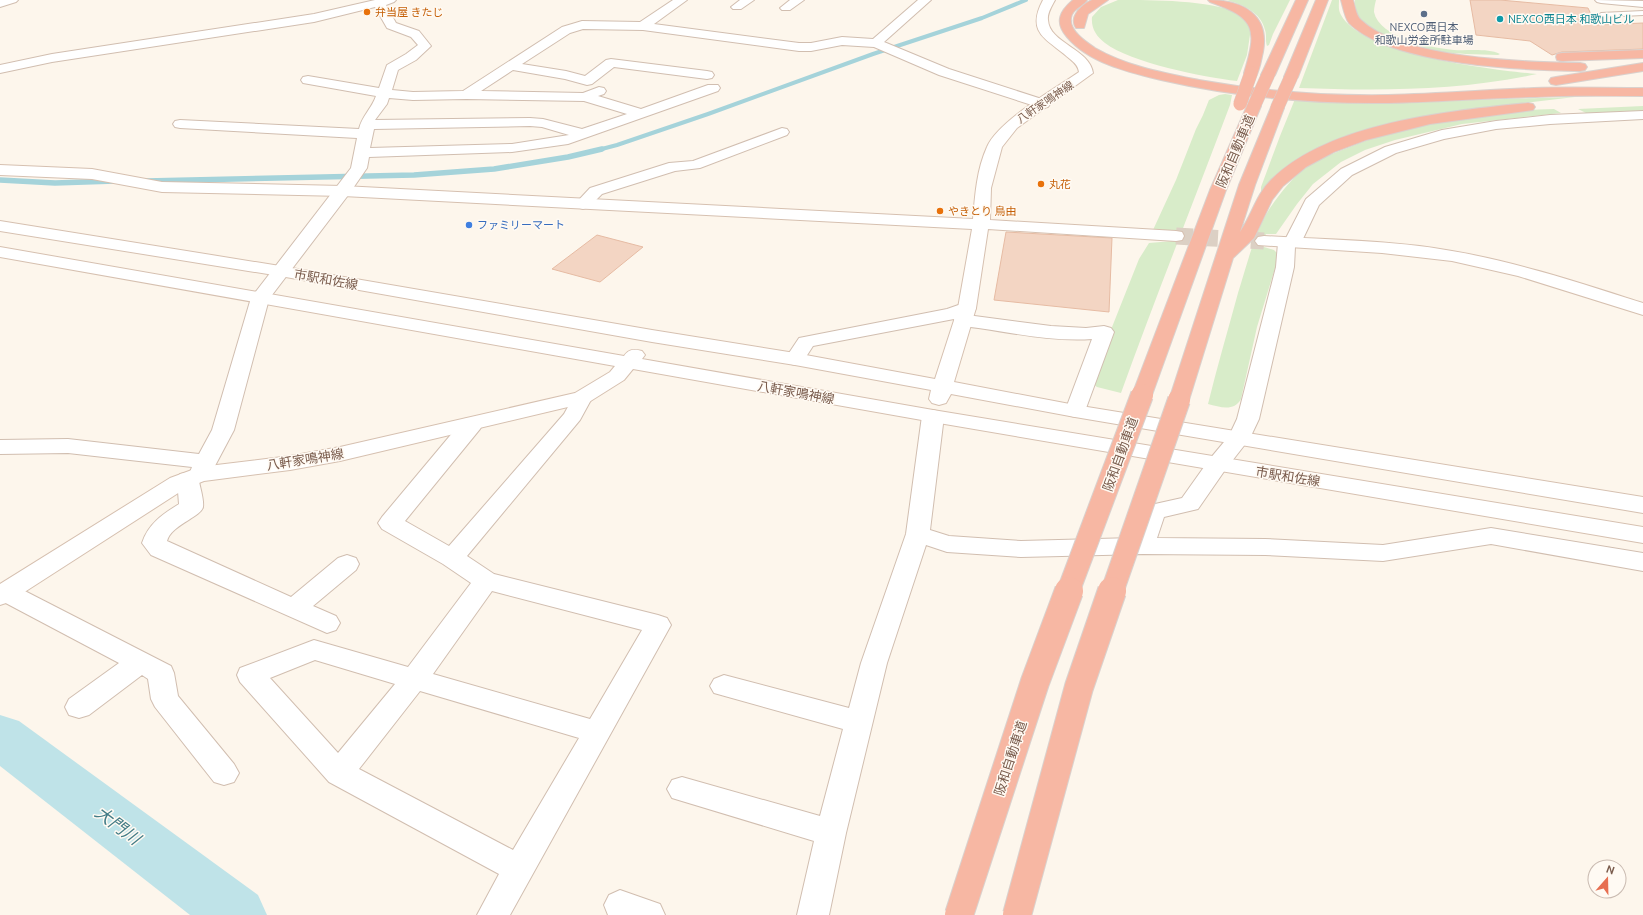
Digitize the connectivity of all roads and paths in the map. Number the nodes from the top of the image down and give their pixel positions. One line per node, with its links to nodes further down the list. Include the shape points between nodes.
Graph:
1 (12, 0): 16 (street)
2 (681, 0): 23 (street)
3 (748, 0): 19 (street)
4 (798, 0): 20 (street)
5 (925, 0): 24 (street)
6 (1049, 0): 42 (street, 八軒家鳴神線, via 1040,19 1042,26 1048,35 1075,56 1087,71)
7 (1081, 0): 41 (highway, via 1070,9 1064,19 1067,30 1078,42 1122,64 1191,82 1264,94 1337,99 1416,98)
8 (1102, 0): 32 (highway, via 1087,8 1080,20 1085,34 1092,41 1146,64 1215,80 1287,90 1372,93 1472,90)
9 (1214, 0): 43 (highway, bridge, via 1246,14 1257,27 1259,38)
10 (1302, 0): 43 (highway, 阪和自動車道, bridge, via 1268,75)
11 (1322, 0): 62 (highway, 阪和自動車道, bridge, via 1252,171)
12 (1347, 0): 25 (highway, via 1352,18 1365,29 1381,38)
13 (1601, 0): 17 (street)
14 (334, 2): 18 (street)
15 (385, 2): 18 (street); 36 (street, via 391,25 415,34 425,46 392,68)
16 (0, 4)
17 (1643, 4)
18 (362, 7): 29 (street, via 314,18 52,58)
19 (737, 7)
20 (786, 8)
21 (1643, 13): 22 (lane)
22 (1601, 15)
23 (643, 26): 24 (street, via 799,47 842,41); 27 (street, via 574,27)
24 (876, 43): 42 (street, via 944,72)
25 (1422, 52): 26 (highway, via 1501,59); 28 (highway, via 1526,65)
26 (1643, 54)
27 (509, 66): 33 (street, via 566,74); 37 (street)
28 (1643, 66): 32 (highway)
29 (0, 69)
30 (1643, 76): 32 (highway)
31 (308, 80): 36 (street)
32 (1562, 80)
33 (587, 81): 38 (street, via 604,84 599,90); 44 (street, via 611,63 710,82)
34 (1643, 88): 41 (highway)
35 (1643, 92): 41 (highway)
36 (383, 93): 37 (street, via 413,96); 47 (street, via 380,104 368,120)
37 (466, 95): 38 (street)
38 (585, 97): 44 (street)
39 (1643, 97): 41 (highway)
40 (1643, 101): 41 (highway)
41 (1544, 102): 62 (highway, via 1415,124 1364,136 1324,151 1278,182 1258,210 1250,232)
42 (1043, 104): 56 (street, 八軒家鳴神線, via 1012,125 995,146 983,188)
43 (1247, 105): 103 (highway, 阪和自動車道, bridge, via 1218,190 1035,682)
44 (643, 114): 49 (street)
45 (1643, 115): 60 (street, via 1482,127 1385,151 1352,168 1321,193 1303,216)
46 (180, 124): 47 (street)
47 (366, 130): 49 (street, via 404,123 530,122); 52 (street)
48 (782, 132): 51 (street)
49 (583, 134): 52 (street, via 568,140 512,148)
50 (739, 135): 51 (street)
51 (756, 142): 55 (street, via 695,165 674,166 596,191)
52 (362, 153): 54 (street, via 359,168)
53 (0, 170): 54 (street, via 92,174 162,187)
54 (343, 191): 55 (street); 63 (street)
55 (583, 204): 56 (street)
56 (981, 224): 58 (street); 66 (street, 八軒家鳴神線)
57 (0, 226): 63 (street, 市駅和佐線)
58 (1176, 236)
59 (1264, 241): 60 (street)
60 (1289, 243): 65 (street, via 1405,250 1453,256 1556,282); 75 (street, via 1248,419)
61 (0, 252): 64 (street)
62 (1225, 256): 104 (highway, 阪和自動車道, bridge, via 1179,400 1079,687)
63 (280, 271): 64 (street); 67 (street, 市駅和佐線)
64 (260, 298): 69 (street); 78 (street, via 223,430)
65 (1643, 309)
66 (965, 314): 68 (street, via 952,314 806,342); 70 (street, 八軒家鳴神線); 72 (street, via 1052,333 1104,332)
67 (652, 336): 68 (street); 69 (street, 八軒家鳴神線)
68 (795, 359): 70 (street)
69 (628, 363): 71 (street, 八軒家鳴神線, via 617,376); 73 (street, 八軒家鳴神線)
70 (943, 386): 72 (street); 73 (street, 八軒家鳴神線)
71 (582, 398): 74 (street, 八軒家鳴神線); 83 (street, via 573,416)
72 (1075, 411): 75 (street)
73 (933, 416): 77 (street, 市駅和佐線); 80 (street)
74 (472, 424): 78 (street, 八軒家鳴神線, via 290,463); 83 (street, via 390,523)
75 (1239, 438): 77 (street); 79 (street)
76 (0, 447): 78 (street, via 68,446)
77 (1217, 464): 81 (street, 市駅和佐線); 82 (street, via 1190,504 1154,511)
78 (198, 472): 87 (street, 八軒家鳴神線); 88 (street, via 191,507 159,530 154,543 160,549)
79 (1643, 505)
80 (918, 534): 82 (street, via 947,544 993,548); 94 (street, via 874,663)
81 (1643, 535)
82 (1143, 546): 84 (street, via 1265,547 1383,553 1491,536)
83 (452, 558): 86 (street)
84 (1643, 562)
85 (347, 564): 88 (street)
86 (486, 582): 91 (street); 95 (street, via 658,625)
87 (3, 594): 90 (street)
88 (294, 608): 89 (street)
89 (328, 623)
90 (140, 662): 93 (street); 96 (street, via 161,673 165,698)
91 (414, 679): 95 (street); 97 (street); 97 (street, via 314,650 250,675)
92 (724, 686): 94 (street)
93 (79, 707)
94 (858, 722): 99 (street)
95 (596, 732): 100 (street)
96 (224, 773)
97 (339, 773): 100 (street)
98 (682, 790): 99 (street)
99 (831, 833): 102 (street)
100 (519, 869): 101 (street)
101 (493, 915)
102 (813, 915)
103 (959, 915)
104 (1017, 915)

